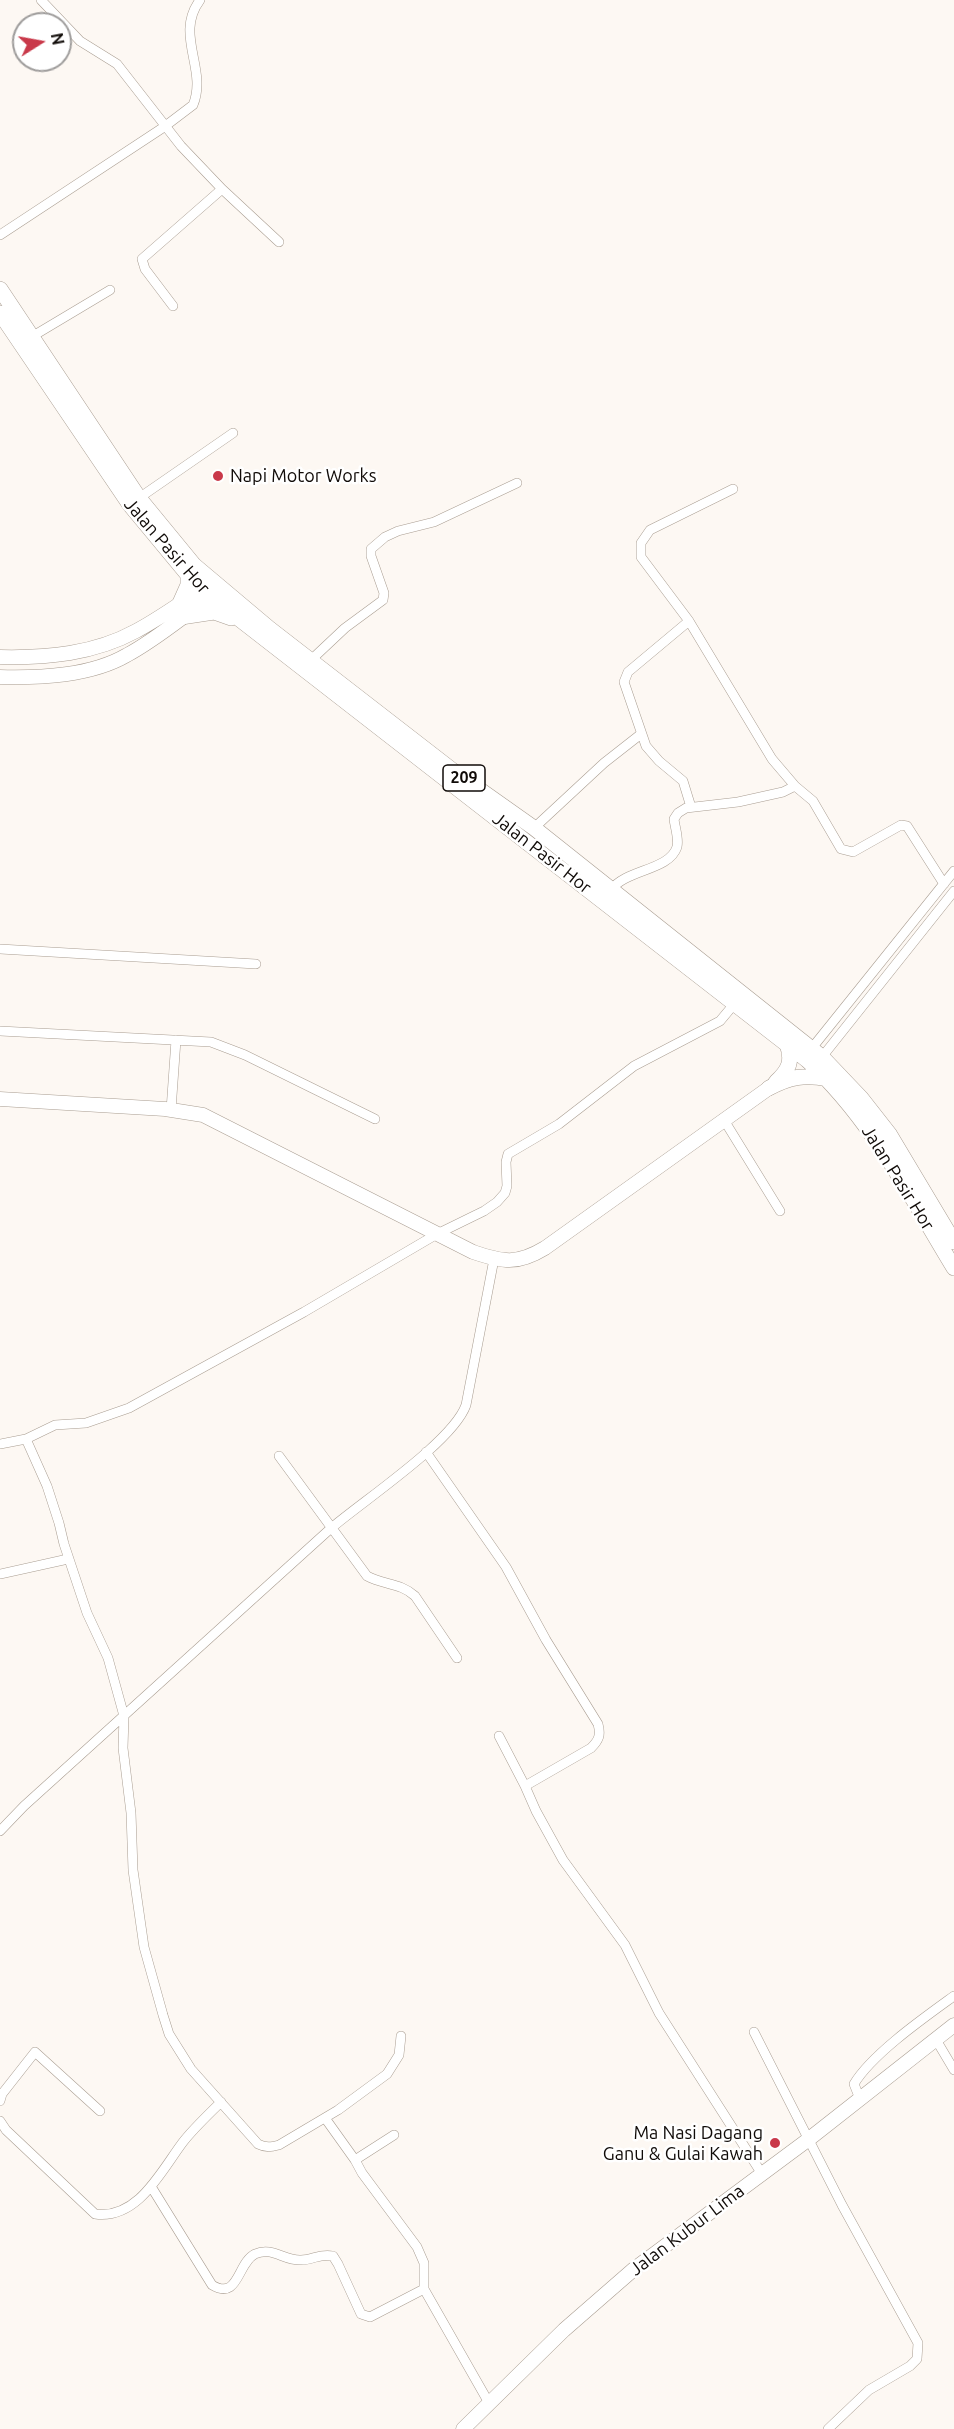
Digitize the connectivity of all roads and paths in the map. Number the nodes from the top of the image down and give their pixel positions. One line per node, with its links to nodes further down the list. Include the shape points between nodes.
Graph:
1 (200, 0): 3 (street, via 189,20 196,96 193,105)
2 (46, 1): 3 (street, via 80,41 117,64)
3 (164, 127): 4 (street); 5 (street)
4 (222, 189): 6 (street); 9 (street, via 142,259 145,269)
5 (0, 235)
6 (279, 242)
7 (0, 289): 11 (main road, Jalan Pasir Hor / 209)
8 (110, 290): 11 (street)
9 (173, 306)
10 (0, 313): 16 (main road, Jalan Pasir Hor / 209, via 130,505)
11 (33, 336): 15 (main road, Jalan Pasir Hor / 209)
12 (233, 433): 15 (street)
13 (517, 483): 22 (street, via 444,518 378,541 371,555 383,600)
14 (733, 489): 20 (street, via 664,521 650,530 641,543 641,557)
15 (140, 498): 22 (main road, Jalan Pasir Hor / 209, via 194,565)
16 (188, 575): 17 (main road, Jalan Pasir Hor / 209); 18 (main road)
17 (207, 593): 18 (street); 19 (main road, Jalan Pasir Hor / 209)
18 (180, 610): 19 (main road, via 214,612); 21 (street, via 101,646 59,655); 23 (street, via 134,651 105,665 59,674)
19 (237, 619): 34 (main road, Jalan Pasir Hor / 209)
20 (689, 621): 24 (street, via 628,672 625,688); 25 (street, via 772,759)
21 (0, 657)
22 (311, 660): 27 (main road, Jalan Pasir Hor / 209)
23 (0, 677)
24 (640, 734): 26 (street, via 659,761 683,781); 27 (street)
25 (795, 786): 26 (street, via 738,802); 29 (street, via 813,801 845,851 853,852 901,825 908,826)
26 (691, 807): 30 (street, via 674,819 677,846 673,855 620,880)
27 (534, 828): 30 (main road, Jalan Pasir Hor / 209)
28 (954, 871): 29 (street)
29 (944, 884): 38 (street)
30 (611, 890): 38 (main road, Jalan Pasir Hor / 209)
31 (954, 891): 38 (street)
32 (0, 949): 33 (street)
33 (256, 964)
34 (735, 1002): 37 (main road, Jalan Pasir Hor / 209); 46 (street, via 720,1021 634,1066 559,1124 508,1154 507,1186 497,1202)
35 (0, 1031): 36 (street)
36 (176, 1040): 42 (street); 43 (street, via 211,1042 245,1055)
37 (787, 1044): 39 (main road, Jalan Pasir Hor / 209); 40 (main road, via 789,1066)
38 (817, 1052): 47 (main road, Jalan Pasir Hor / 209, via 875,1115)
39 (828, 1079): 40 (main road, via 795,1077); 49 (main road, Jalan Pasir Hor / 209, via 879,1143)
40 (769, 1088): 44 (street)
41 (0, 1099): 42 (street)
42 (171, 1110): 46 (street, via 203,1116)
43 (375, 1119)
44 (724, 1120): 45 (street); 48 (street, via 545,1248 523,1259)
45 (780, 1211)
46 (437, 1234): 48 (street); 50 (street, via 129,1408 86,1423 55,1425)
47 (954, 1242)
48 (494, 1259): 52 (street, via 462,1416)
49 (954, 1268)
50 (26, 1439): 51 (street); 55 (street, via 51,1496)
51 (0, 1444)
52 (426, 1452): 54 (street); 60 (street, via 506,1567 598,1724 598,1741 591,1748)
53 (279, 1456): 54 (street)
54 (332, 1528): 57 (street, via 368,1576 406,1588 415,1596); 58 (street)
55 (68, 1559): 56 (street); 58 (street, via 108,1658)
56 (0, 1575)
57 (457, 1658)
58 (124, 1716): 61 (street); 70 (street, via 133,1870 150,1971 169,2034 191,2068)
59 (499, 1736): 60 (street)
60 (525, 1786): 77 (street, via 563,1860 625,1944 659,2013)
61 (0, 1831)
62 (954, 1996): 68 (street, via 864,2071 854,2084)
63 (954, 2025): 66 (street, Jalan Kubur Lima)
64 (754, 2032): 75 (street)
65 (401, 2036): 72 (street, via 399,2055 387,2074)
66 (935, 2038): 67 (street); 68 (street, Jalan Kubur Lima)
67 (954, 2070)
68 (860, 2099): 75 (street, Jalan Kubur Lima)
69 (0, 2101): 71 (street, via 35,2052)
70 (221, 2102): 72 (street, via 265,2147 279,2145); 78 (street, via 183,2142)
71 (100, 2111)
72 (325, 2118): 76 (street)
73 (0, 2121): 78 (street, via 95,2214 122,2210)
74 (394, 2135): 76 (street)
75 (809, 2139): 77 (street, Jalan Kubur Lima); 82 (street, via 915,2335 919,2352 910,2366 869,2390)
76 (356, 2160): 79 (street, via 417,2247 424,2263)
77 (762, 2174): 80 (street, Jalan Kubur Lima, via 634,2269)
78 (152, 2187): 79 (street, via 212,2285 219,2289 234,2284 247,2260 255,2254 275,2252 301,2260 324,2254 333,2256 365,2317)
79 (424, 2289): 80 (street)
80 (489, 2403): 81 (street, Jalan Kubur Lima)
81 (463, 2429)
82 (828, 2429)

